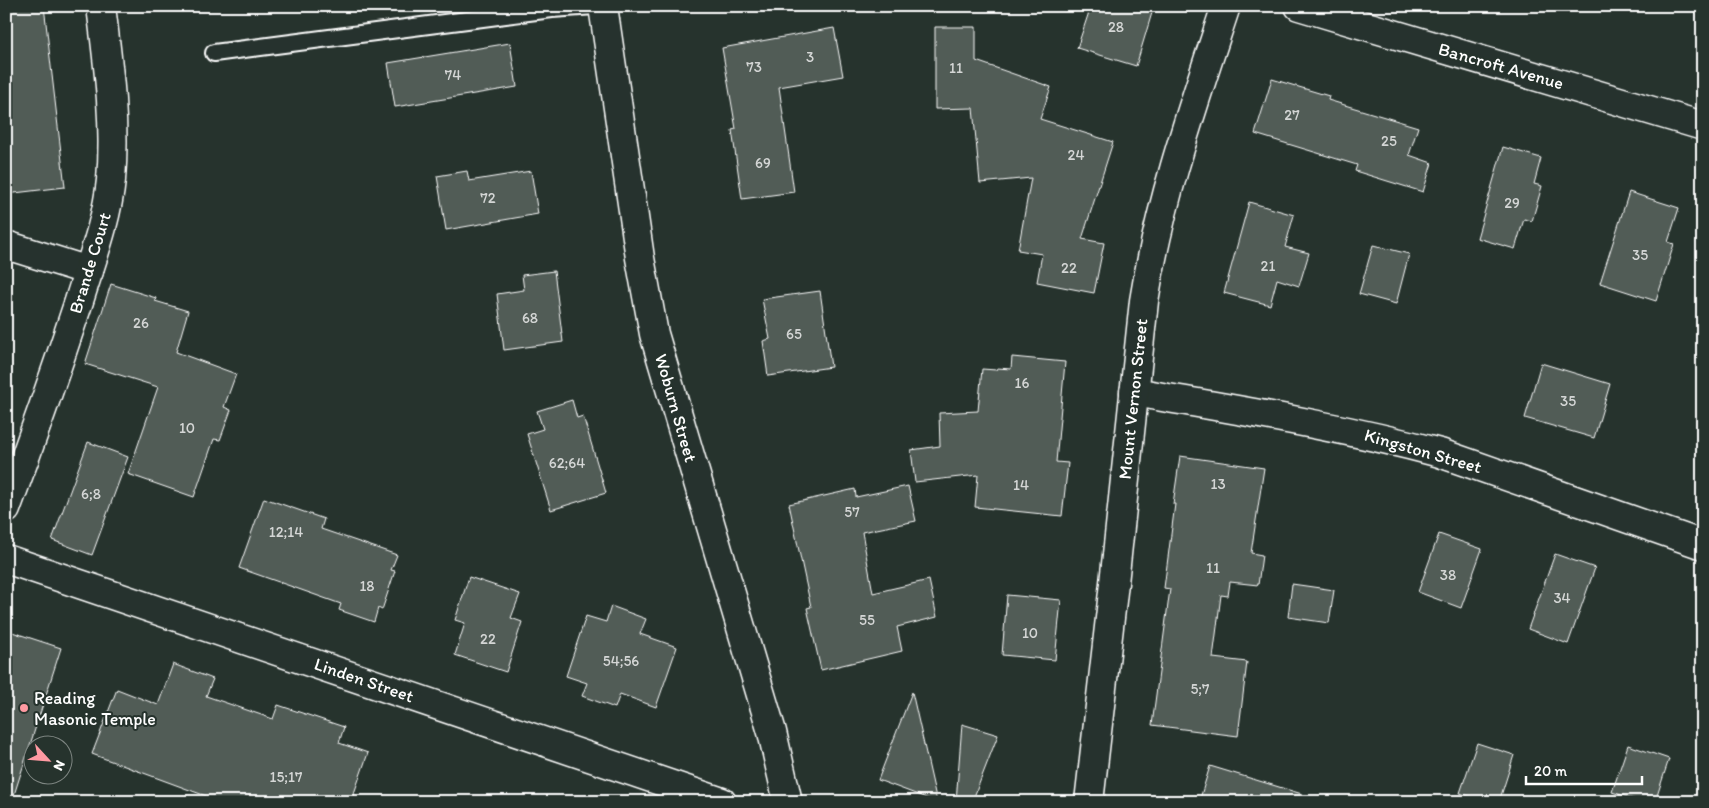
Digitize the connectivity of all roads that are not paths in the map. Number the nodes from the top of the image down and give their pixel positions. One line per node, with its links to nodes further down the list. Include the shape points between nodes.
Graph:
1 (101, 6): 9 (street, Brande Court, via 111,90 113,148 105,215)
2 (595, 6): 6 (lane, via 552,8)
3 (602, 6): 15 (street, Woburn Street, via 654,334 772,732)
4 (1226, 6): 10 (street, Mount Vernon Street, via 1178,155 1151,256)
5 (1299, 6): 7 (street, Bancroft Avenue)
6 (214, 53)
7 (1703, 126)
8 (6, 245): 9 (street)
9 (89, 271): 11 (street, Brande Court)
10 (1134, 392): 12 (street, Kingston Street, via 1305,422 1440,452); 16 (street, Mount Vernon Street)
11 (6, 509)
12 (1703, 545)
13 (6, 559): 14 (street, Linden Street)
14 (722, 802)
15 (788, 802)
16 (1089, 802)

